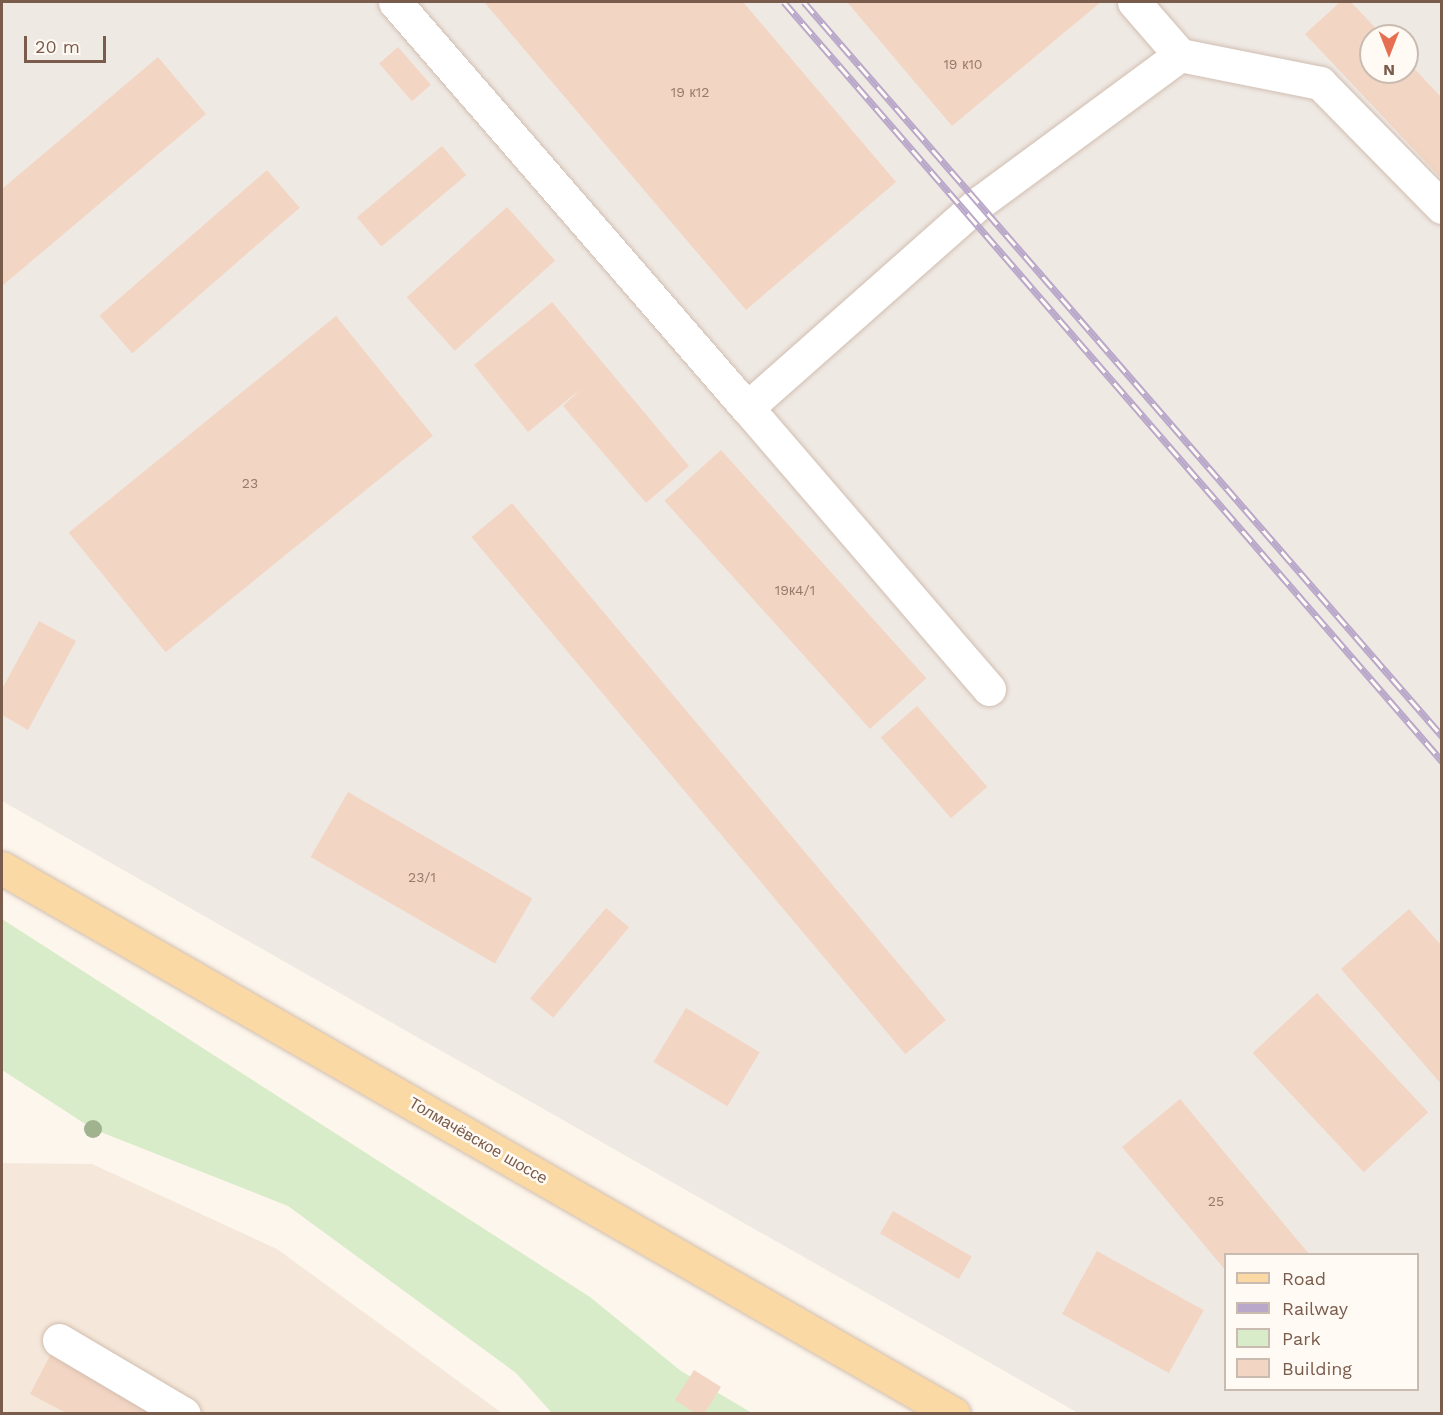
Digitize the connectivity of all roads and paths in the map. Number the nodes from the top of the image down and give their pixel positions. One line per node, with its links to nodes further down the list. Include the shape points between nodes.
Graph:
1 (395, 2): 5 (lane)
2 (1134, 2): 3 (lane)
3 (1180, 55): 4 (lane, via 1320,83); 5 (lane, via 979,203)
4 (1442, 207)
5 (747, 408): 6 (lane)
6 (989, 689)
7 (2, 868): 10 (main road, Толмачёвское шоссе)
8 (59, 1340): 9 (lane)
9 (184, 1413)
10 (954, 1413)

